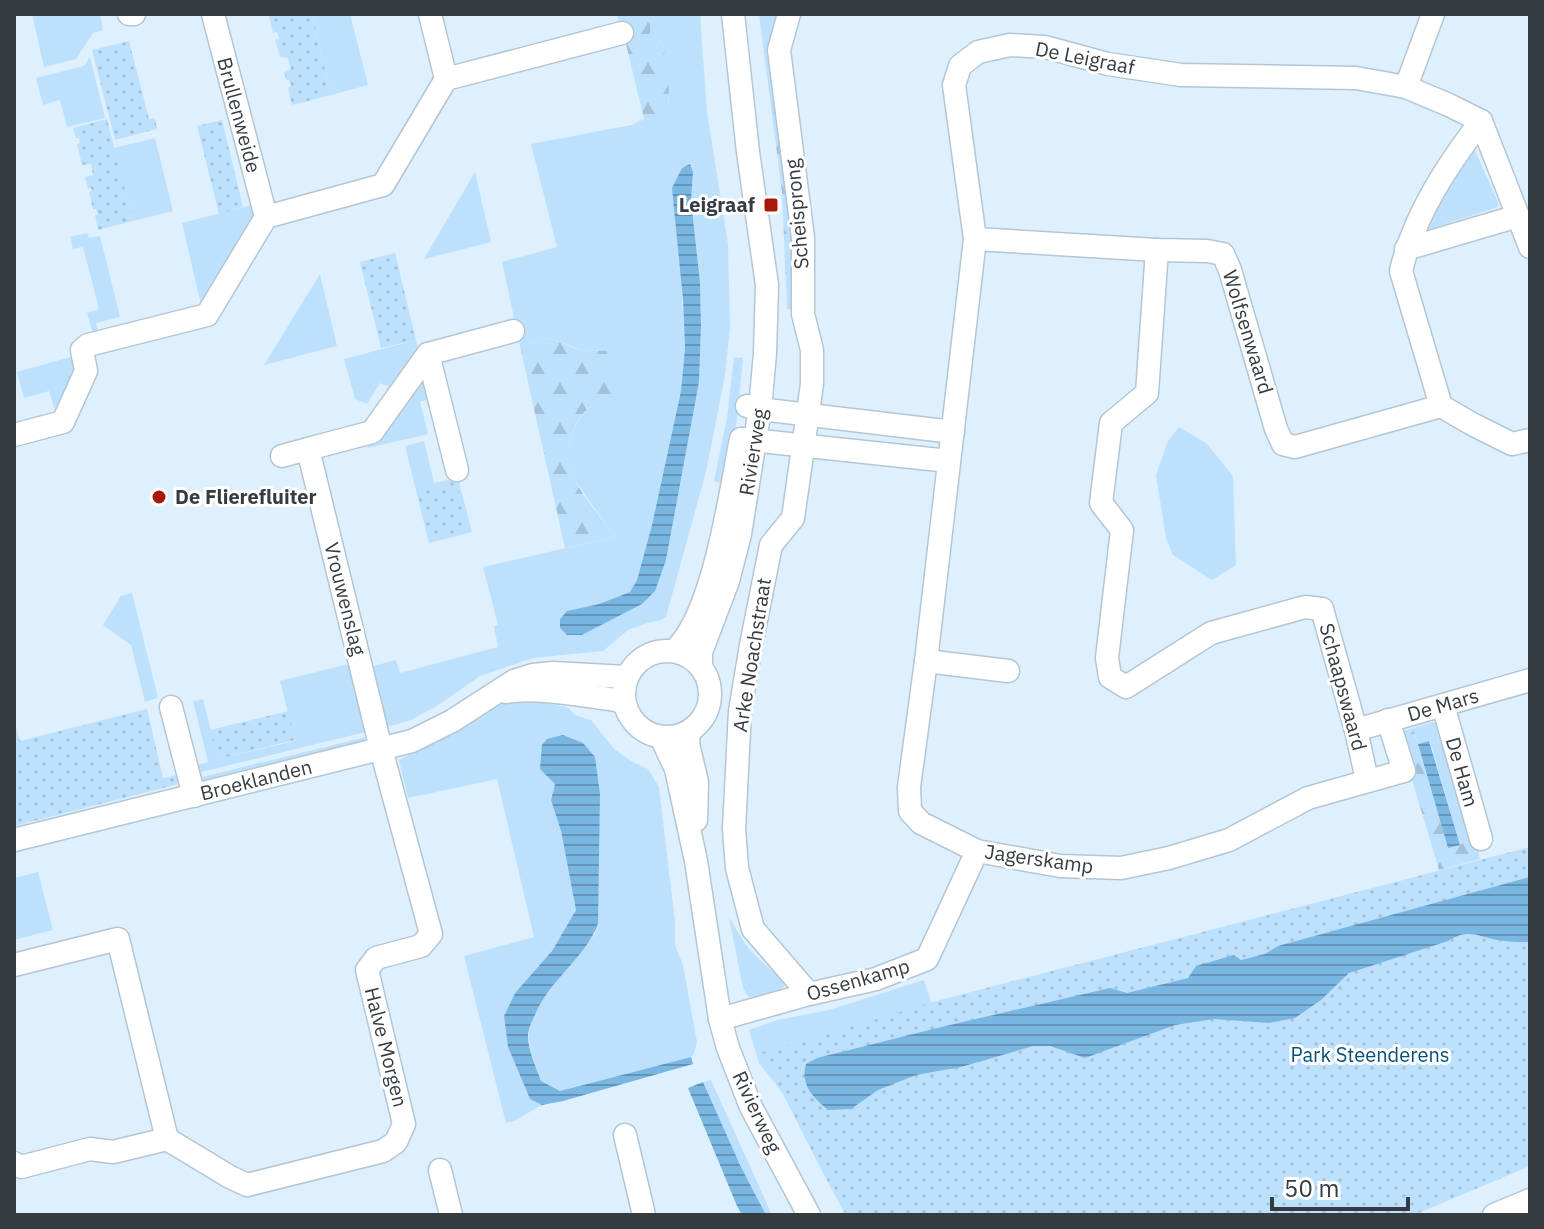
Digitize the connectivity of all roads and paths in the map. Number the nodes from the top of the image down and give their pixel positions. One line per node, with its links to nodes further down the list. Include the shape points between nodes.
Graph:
1 (213, 14): 11 (street, Brullenweide)
2 (430, 14): 7 (street)
3 (733, 14): 19 (street, Rivierweg, via 759,231)
4 (789, 14): 20 (street, Scheisprong, via 779,50 803,238 803,314 812,350)
5 (1433, 14): 8 (street)
6 (622, 33): 7 (street)
7 (446, 79): 11 (street, via 383,185)
8 (1406, 87): 9 (street, De Leigraaf); 12 (street, De Leigraaf, via 1356,78 1181,75 1045,47 1010,45 978,52 960,66 954,85)
9 (1481, 121): 10 (street); 14 (street, via 1418,219)
10 (1518, 216): 13 (street); 14 (street)
11 (266, 217): 22 (street, via 207,315 88,345 82,350 86,371 63,422)
12 (975, 239): 15 (street, Wolfsenwaard); 21 (street, De Leigraaf)
13 (1530, 247)
14 (1406, 249): 18 (street, via 1401,271)
15 (1157, 250): 18 (street, Wolfsenwaard, via 1223,254 1283,444 1295,447); 41 (street, Schaapswaard, via 1147,393 1111,423 1101,503 1122,530 1107,658 1110,677 1126,687 1211,633 1305,607 1322,609)
16 (513, 331): 17 (street)
17 (428, 354): 26 (street, via 372,432); 28 (street)
18 (1441, 406): 24 (street, via 1512,444)
19 (753, 408): 20 (street); 23 (street, Rivierweg)
20 (808, 415): 21 (street); 25 (street)
21 (953, 432): 29 (street, De Leigraaf)
22 (14, 435)
23 (747, 440): 25 (street); 30 (street, Rivierweg, via 712,576 693,623); 32 (street, Rivierweg, via 740,534)
24 (1530, 440)
25 (804, 446): 29 (street); 52 (street, Arke Noachstraat, via 793,518 771,545 751,645 738,737 734,829 737,868 753,929)
26 (308, 449): 27 (street); 44 (street, Vrouwenslag)
27 (282, 456)
28 (457, 470)
29 (948, 472): 31 (street, Jagerskamp)
30 (674, 651): 32 (street); 34 (street, via 646,656)
31 (926, 661): 33 (street); 49 (street, Jagerskamp, via 910,811 921,823)
32 (701, 666): 42 (street, via 711,699)
33 (1008, 671)
34 (627, 677): 36 (street, Broeklanden, via 533,675); 37 (street)
35 (1530, 680): 38 (street, De Mars)
36 (489, 696): 37 (street, Broeklanden, via 515,690); 44 (street, Broeklanden, via 412,741)
37 (625, 704): 43 (street, via 644,731)
38 (1443, 705): 40 (street, De Mars); 47 (street, De Ham)
39 (171, 707): 46 (street)
40 (1388, 720): 41 (street, De Mars); 45 (street, Jagerskamp, via 1404,771)
41 (1356, 730): 45 (street, Schaapswaard)
42 (689, 732): 43 (street); 50 (street, Rivierweg, via 697,782)
43 (661, 737): 50 (street, Rivierweg, via 676,769)
44 (381, 749): 46 (street, Broeklanden); 55 (street, Halve Morgen, via 431,934 421,946 376,958 367,970 404,1124 396,1142 383,1151 247,1185)
45 (1367, 780): 49 (street, Jagerskamp, via 1308,798 1229,840 1121,868 1060,866)
46 (194, 796): 48 (street, Broeklanden)
47 (1481, 839)
48 (14, 840)
49 (977, 851): 52 (street, Ossenkamp, via 927,959 876,979)
50 (696, 861): 53 (street, Rivierweg)
51 (14, 965): 55 (street, via 129,936)
52 (809, 994): 53 (street, Ossenkamp)
53 (720, 1019): 61 (street, Rivierweg, via 751,1107)
54 (625, 1135): 60 (street)
55 (167, 1139): 56 (street, via 113,1152 90,1149 21,1167)
56 (14, 1163)
57 (440, 1170): 59 (street)
58 (1530, 1200): 62 (street)
59 (451, 1215)
60 (644, 1215)
61 (809, 1215)
62 (1494, 1215)

